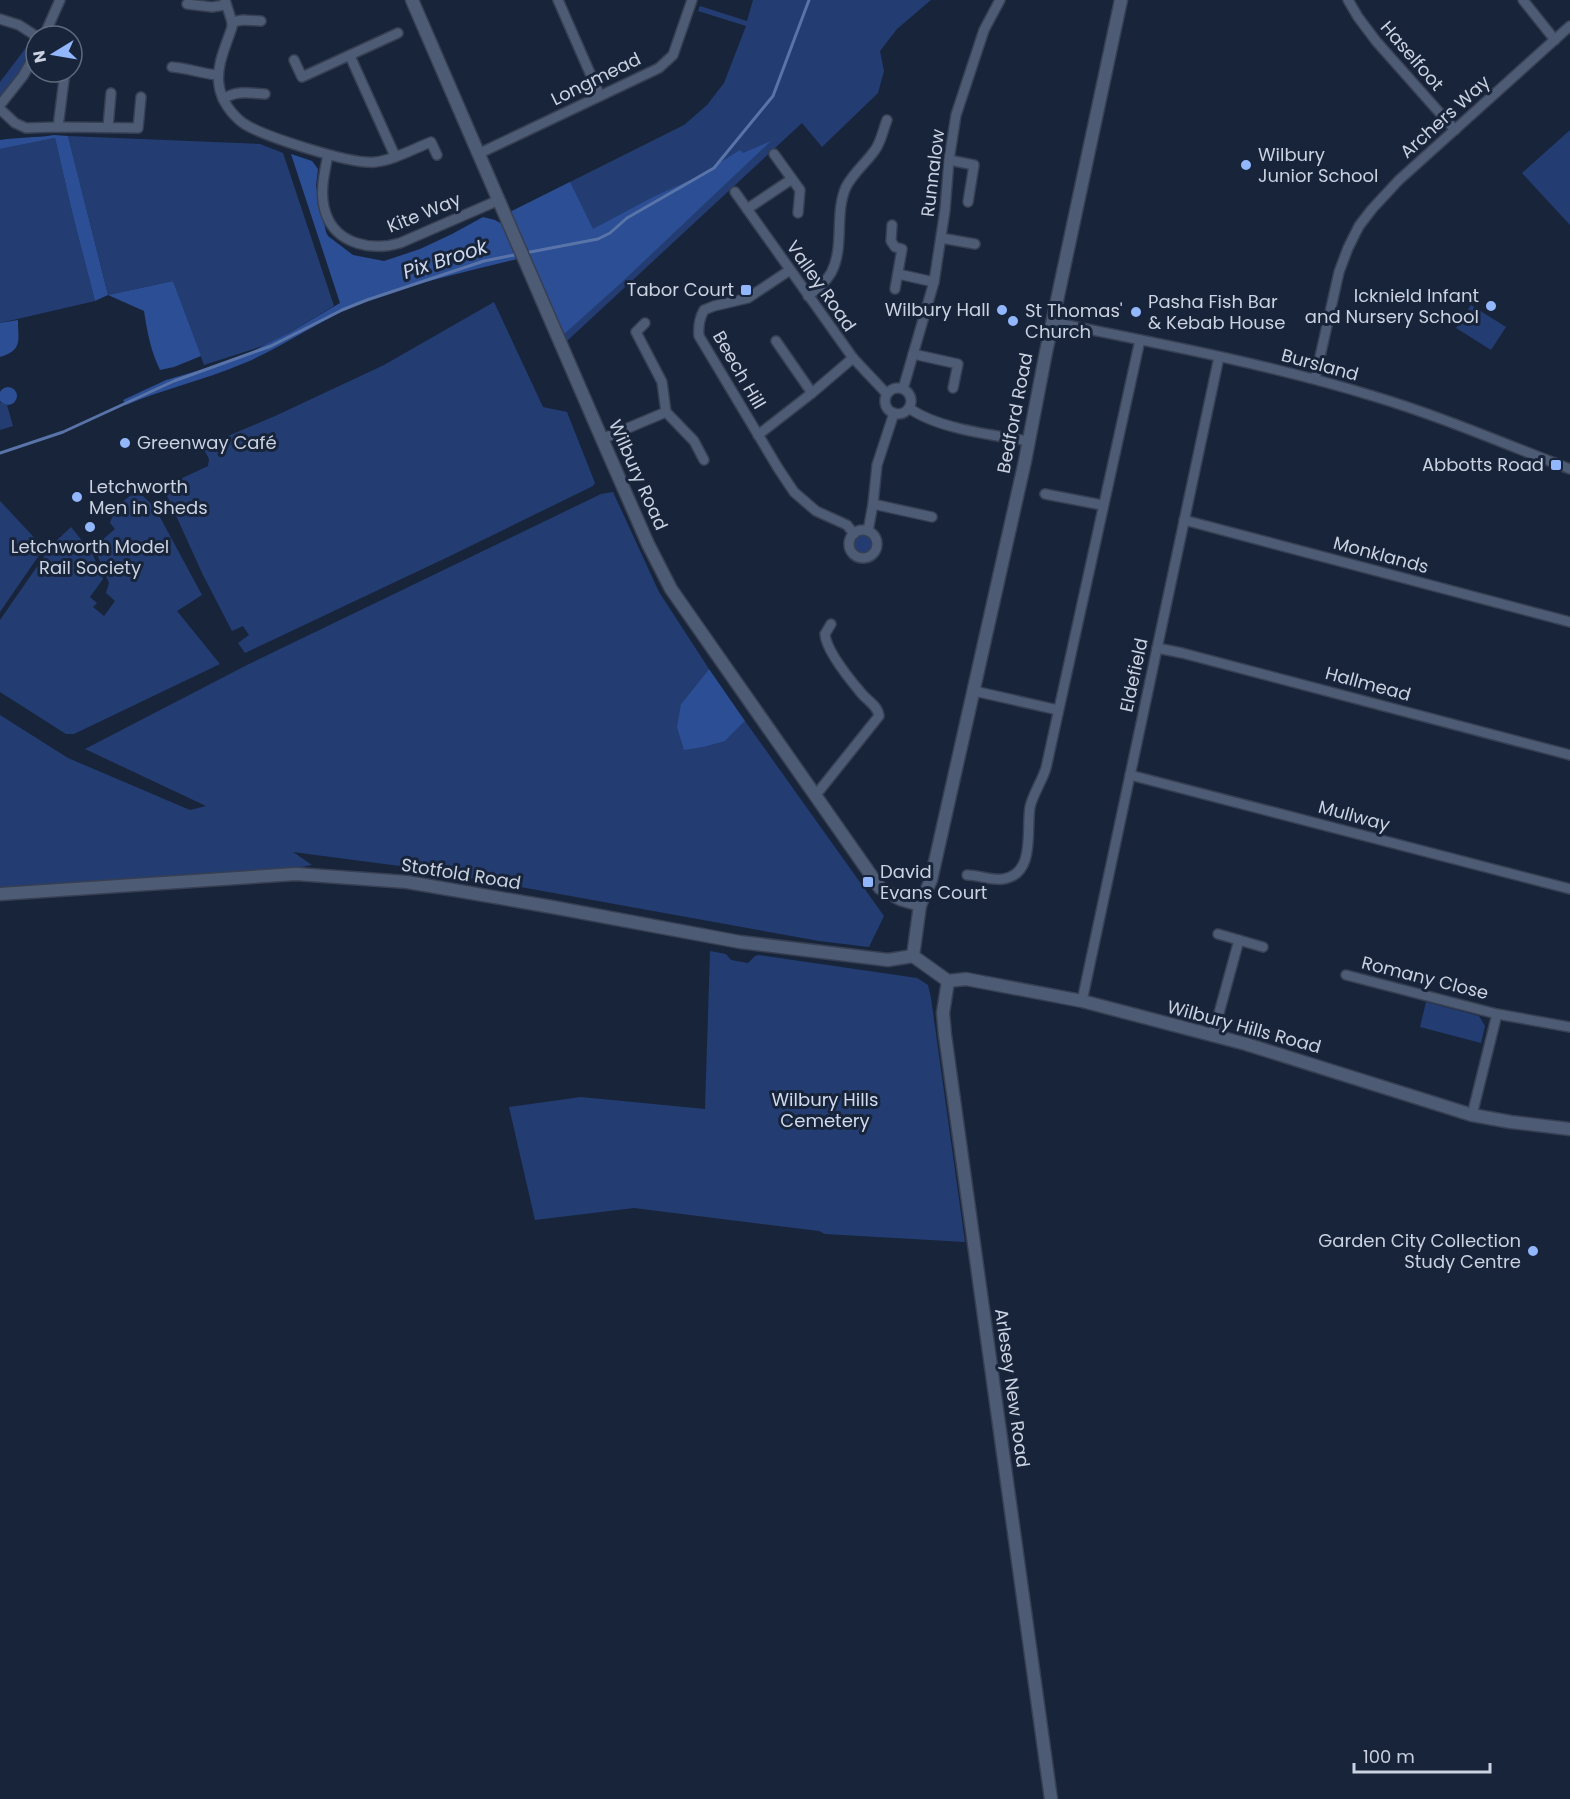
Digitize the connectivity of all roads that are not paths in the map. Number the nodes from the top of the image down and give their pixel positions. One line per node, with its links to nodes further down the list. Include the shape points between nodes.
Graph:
1 (60, 0): 14 (street)
2 (412, 0): 35 (street, Wilbury Road)
3 (558, 0): 27 (street)
4 (692, 0): 27 (street, Longmead, via 669,60)
5 (1000, 0): 40 (street, Runnalow, via 984,30 956,114)
6 (1121, 0): 55 (street, Bedford Road)
7 (1348, 0): 34 (street, Haselfoot, via 1376,41)
8 (1522, 0): 18 (street)
9 (225, 2): 10 (street, via 216,7); 13 (street)
10 (187, 4)
11 (0, 19): 16 (street)
12 (261, 21): 13 (street)
13 (232, 22): 23 (street)
14 (49, 24)
15 (1570, 26): 18 (street, Archers Way)
16 (24, 28)
17 (398, 33): 19 (street)
18 (1555, 40): 34 (street, Archers Way)
19 (350, 56): 20 (street, via 302,77); 39 (street)
20 (294, 60)
21 (172, 67): 23 (street)
22 (24, 73): 30 (street)
23 (218, 75): 29 (street)
24 (63, 84): 32 (street)
25 (111, 93): 33 (street)
26 (265, 94): 29 (street, via 241,92)
27 (600, 96): 35 (street, Longmead)
28 (141, 97): 33 (street, via 138,128)
29 (223, 99): 37 (street, via 247,125)
30 (0, 107): 32 (street, via 15,123 26,128)
31 (887, 120): 54 (street, via 876,148 843,194 836,263 822,285)
32 (58, 126): 33 (street)
33 (108, 127)
34 (1455, 130): 62 (street, Archers Way, via 1399,180 1359,226 1339,272)
35 (478, 154): 43 (street, Wilbury Road)
36 (774, 154): 41 (street)
37 (328, 155): 39 (street, via 366,163); 43 (street, Kite Way, via 323,190 326,215 345,237 364,246 400,243)
38 (437, 155): 39 (street, via 431,142)
39 (395, 156)
40 (949, 160): 44 (street, via 974,165); 48 (street, Runnalow)
41 (792, 179): 45 (street); 46 (street, via 800,190)
42 (735, 192): 45 (street, Valley Road)
43 (499, 200): 71 (street, Wilbury Road)
44 (968, 202)
45 (747, 209): 50 (street, Valley Road)
46 (798, 213)
47 (892, 225): 51 (street, via 891,241 902,249)
48 (941, 238): 49 (street); 52 (street, Runnalow)
49 (975, 244)
50 (790, 270): 54 (street, Valley Road); 70 (street, Beech Hill, via 748,298 704,310 698,327 699,336)
51 (898, 274): 52 (street); 53 (street)
52 (934, 282): 59 (street, Runnalow)
53 (895, 289)
54 (808, 296): 61 (street, Valley Road)
55 (1052, 322): 57 (street, Bursland); 72 (street, Bedford Road)
56 (645, 323): 68 (street, via 636,332 662,382)
57 (1140, 340): 60 (street, Bursland); 77 (street)
58 (776, 341): 65 (street)
59 (913, 354): 63 (street, via 958,364); 64 (street, Runnalow)
60 (1219, 357): 62 (street, Bursland); 79 (street, Eldefield)
61 (853, 358): 65 (street, Beech Hill); 66 (street, Valley Road)
62 (1315, 379): 74 (street, Bursland, via 1443,420)
63 (953, 388)
64 (903, 389): 66 (street); 67 (street, via 910,397)
65 (812, 393): 70 (street, Beech Hill)
66 (887, 394): 69 (street, via 886,406)
67 (909, 408): 69 (street); 72 (street, via 935,422)
68 (666, 412): 71 (street); 73 (street, via 694,441)
69 (894, 414): 76 (street, via 877,465)
70 (758, 435): 81 (street, Beech Hill, via 801,500 847,525)
71 (602, 439): 89 (street, Wilbury Road, via 671,589)
72 (1028, 441): 85 (street, Bedford Road)
73 (704, 460)
74 (1570, 469)
75 (1045, 494): 77 (street)
76 (873, 504): 78 (street); 80 (street)
77 (1102, 505): 86 (street)
78 (932, 517)
79 (1184, 520): 82 (street, Monklands); 84 (street, Eldefield)
80 (868, 531): 81 (street); 81 (street, via 877,545 872,555 866,557 858,557 850,549)
81 (854, 534)
82 (1570, 622)
83 (831, 624): 89 (street, via 825,634 828,645 861,693 878,709 879,716)
84 (1157, 648): 87 (street, Hallmead); 88 (street, Eldefield)
85 (974, 692): 86 (street); 93 (street, Bedford Road, via 932,880)
86 (1058, 710): 90 (street, via 1046,768 1030,807 1024,864 1004,879)
87 (1570, 755)
88 (1130, 776): 91 (street, Mullway); 100 (street, Eldefield)
89 (815, 796): 93 (street, Wilbury Road, via 880,888)
90 (966, 875)
91 (1570, 889)
92 (0, 894): 97 (street, Stotfold Road, via 296,874 407,882 740,942 888,960)
93 (920, 905): 97 (street, Bedford Road)
94 (1218, 934): 95 (street)
95 (1239, 940): 96 (street); 103 (street)
96 (1263, 947)
97 (913, 956): 99 (street)
98 (1346, 975): 101 (street, Romany Close)
99 (948, 981): 100 (street, Wilbury Hills Road, via 966,980); 106 (street, Arlesey New Road, via 945,1035)
100 (1082, 1001): 103 (street, Wilbury Hills Road)
101 (1497, 1014): 102 (street, Romany Close); 104 (street, Romany Close)
102 (1570, 1027)
103 (1213, 1035): 104 (street, Wilbury Hills Road)
104 (1472, 1115): 105 (street, Wilbury Hills Road)
105 (1570, 1129)
106 (1051, 1799)

